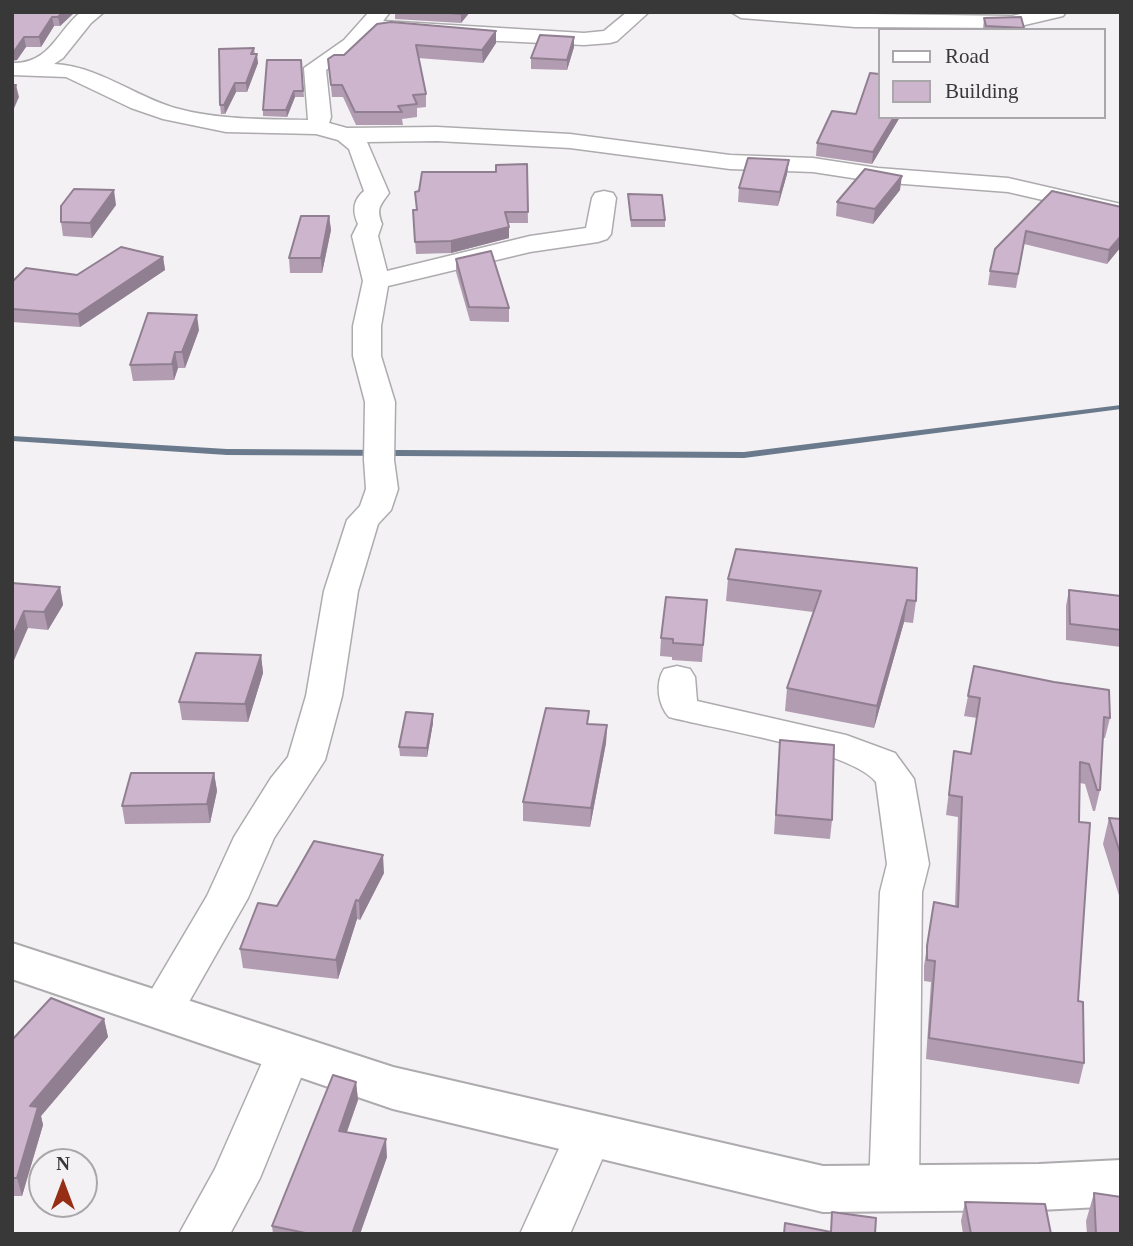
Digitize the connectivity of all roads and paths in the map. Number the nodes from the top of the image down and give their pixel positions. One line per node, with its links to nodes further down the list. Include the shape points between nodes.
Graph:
1 (94, 12): 7 (street, via 56,54)
2 (380, 12): 6 (street)
3 (639, 12): 6 (street, via 610,37 584,39 392,26)
4 (741, 12): 5 (street, via 855,22 1012,22)
5 (1056, 12)
6 (365, 29): 8 (street, via 315,68)
7 (23, 69): 8 (street, via 82,75 139,103 199,121)
8 (317, 127): 9 (street)
9 (346, 135): 11 (street, via 570,141 730,162 813,165 1008,185); 12 (street, via 359,146 377,193 369,199 365,212 370,224 365,236)
10 (604, 198): 12 (street, via 598,234 530,244)
11 (1121, 211)
12 (376, 281): 15 (street, via 367,356 380,402 382,489 375,510 363,520 341,591 324,696 306,760 254,837 227,898)
13 (677, 677): 19 (street, via 682,709 846,747 881,762 895,779 908,864 901,892)
14 (18, 970): 15 (street)
15 (160, 1011): 16 (street)
16 (288, 1053): 17 (street, via 393,1088); 20 (street, via 236,1178)
17 (589, 1134): 19 (street, via 823,1189); 21 (street)
18 (1121, 1183): 19 (street)
19 (894, 1188)
20 (204, 1234)
21 (545, 1234)

